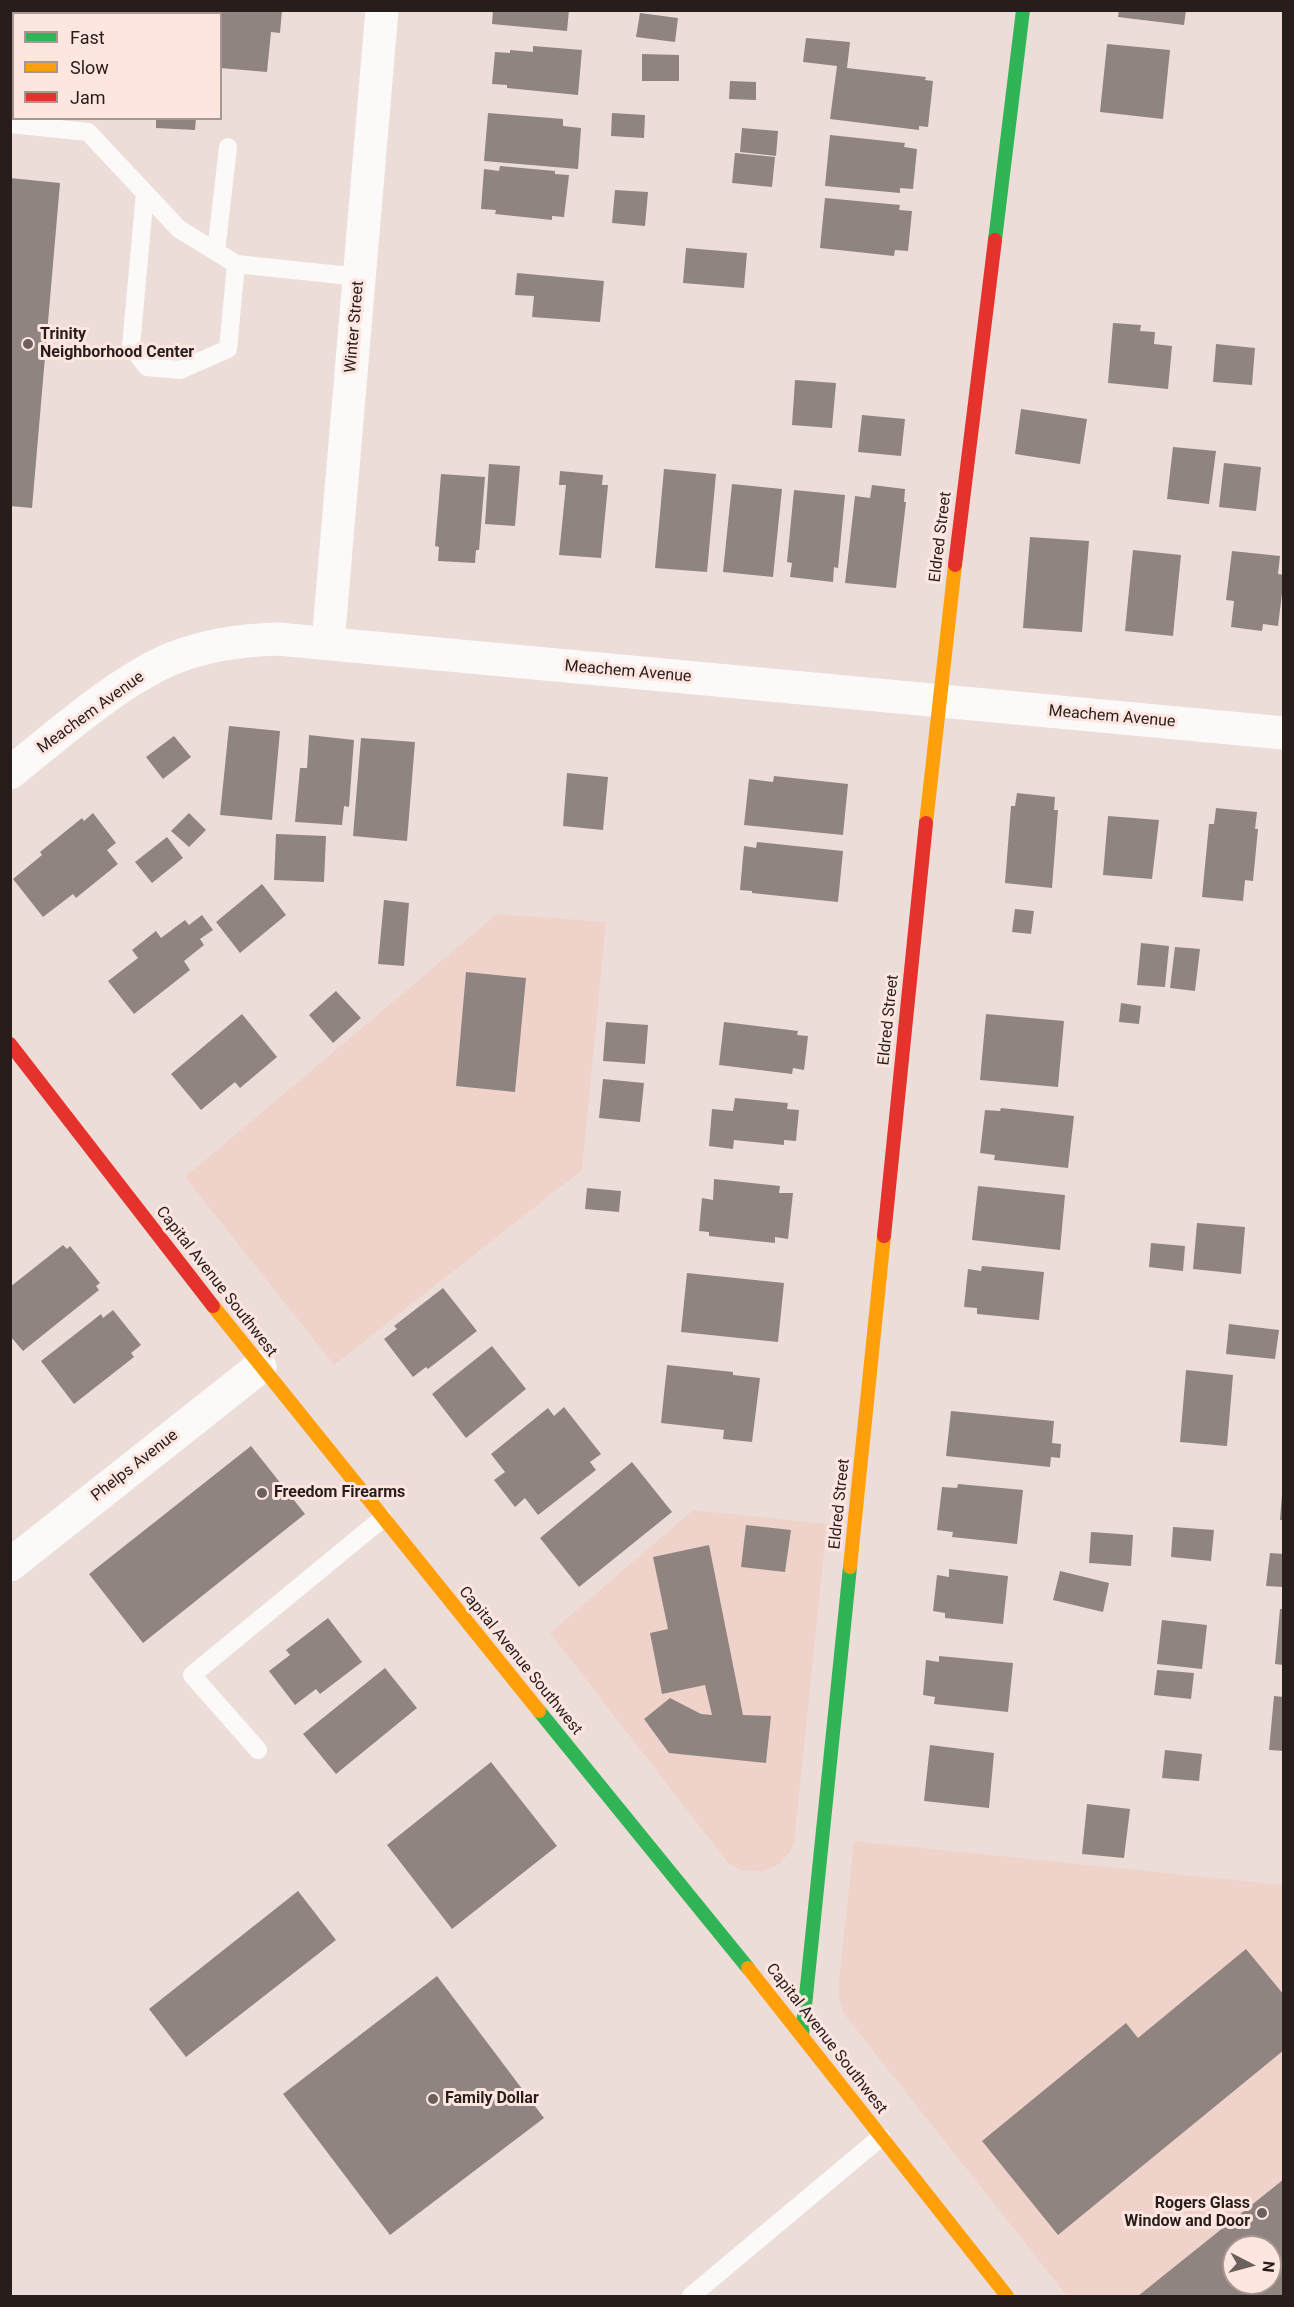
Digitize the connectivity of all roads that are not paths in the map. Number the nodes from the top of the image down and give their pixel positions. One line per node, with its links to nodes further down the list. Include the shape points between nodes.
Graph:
1 (382, 10): 8 (street, Winter Street)
2 (1023, 10): 10 (street, Eldred Street)
3 (10, 124): 5 (lane, via 88,132)
4 (228, 147): 6 (lane)
5 (145, 192): 6 (lane, via 179,229); 7 (lane, via 131,346 147,367 180,370 228,349)
6 (216, 252): 7 (lane)
7 (237, 264): 8 (lane)
8 (360, 277): 9 (street, Winter Street)
9 (328, 643): 10 (street, Meachem Avenue); 12 (street, Meachem Avenue, via 254,640 216,646 171,660 113,693)
10 (938, 702): 11 (street, Meachem Avenue); 18 (street, Eldred Street)
11 (1284, 733)
12 (10, 773)
13 (10, 1044): 14 (street, Capital Avenue Southwest)
14 (260, 1367): 15 (street, Capital Avenue Southwest); 16 (street, Phelps Avenue)
15 (383, 1518): 17 (lane, via 192,1675); 18 (street, Capital Avenue Southwest)
16 (10, 1565)
17 (258, 1750)
18 (802, 2035): 19 (street, Capital Avenue Southwest)
19 (881, 2137): 20 (lane); 21 (street, Capital Avenue Southwest)
20 (691, 2296)
21 (1007, 2296)

